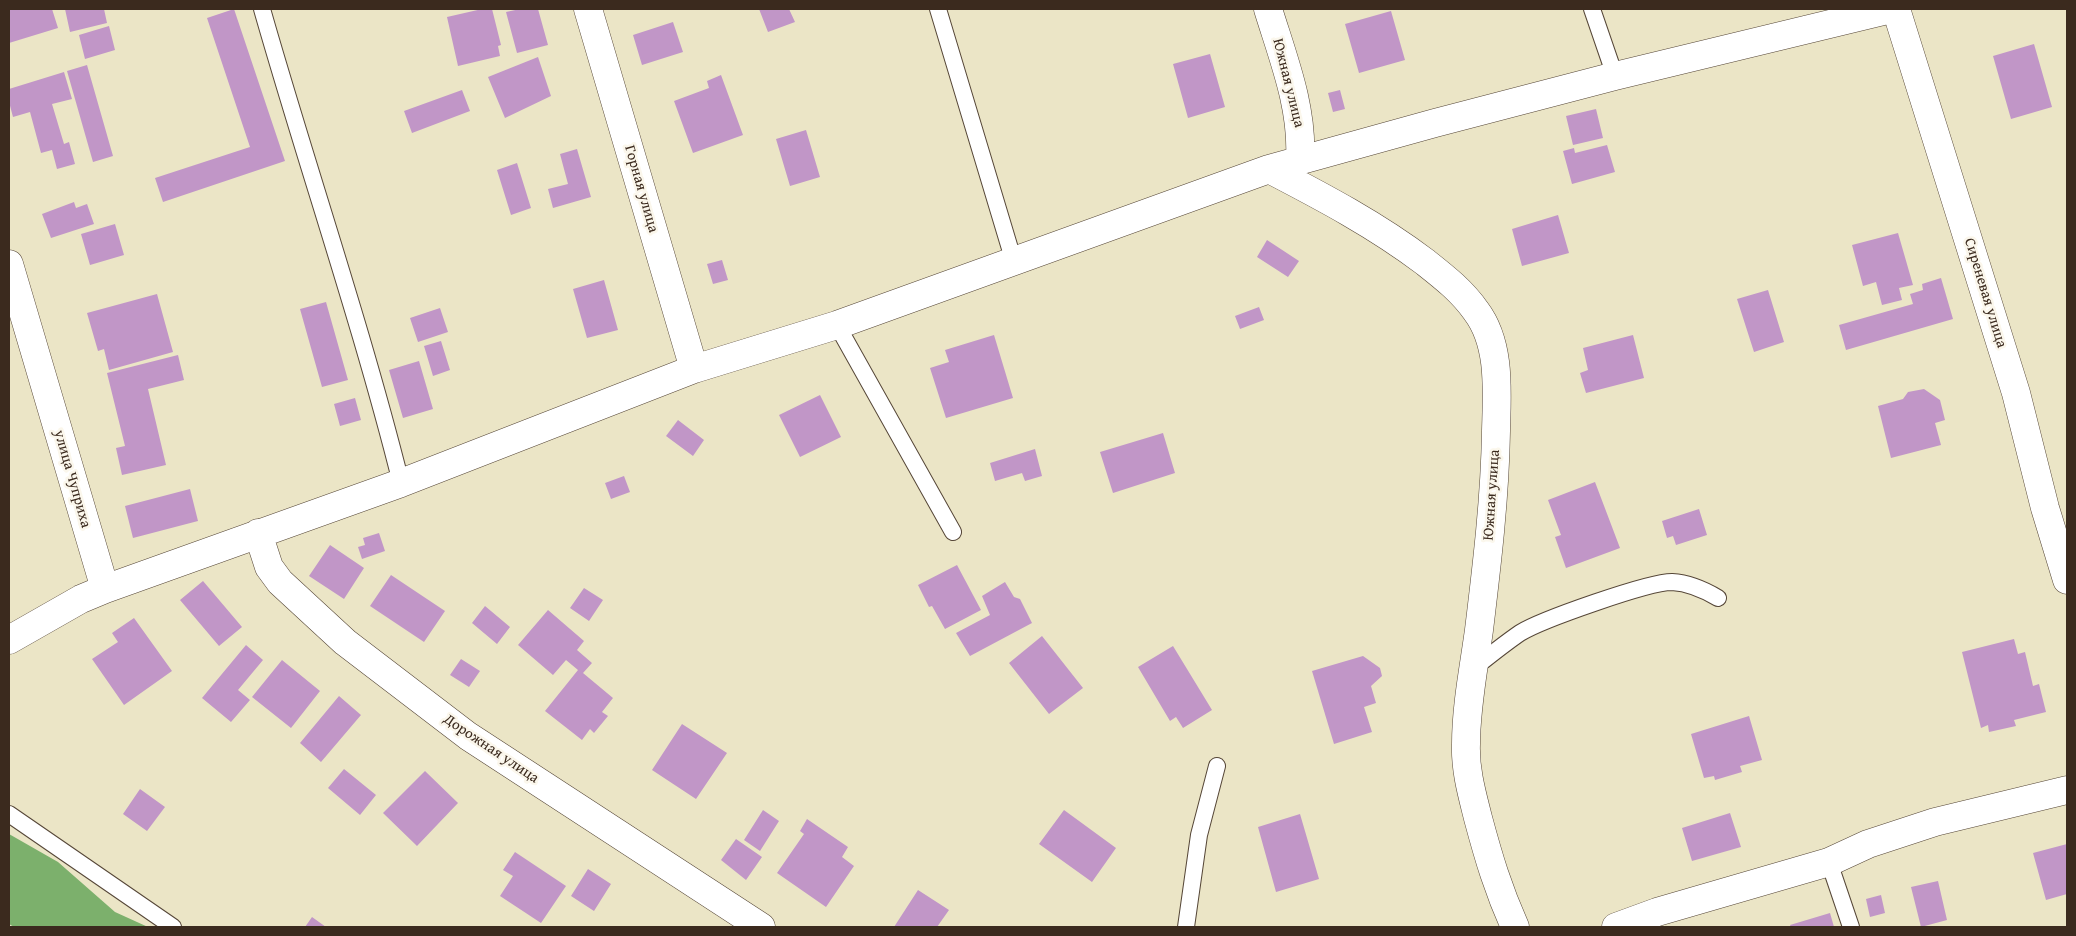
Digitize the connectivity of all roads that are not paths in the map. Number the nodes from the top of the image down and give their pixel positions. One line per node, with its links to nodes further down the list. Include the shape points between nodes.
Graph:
1 (262, 9): 15 (lane, via 379,393)
2 (588, 9): 14 (street, Горная улица)
3 (938, 9): 11 (lane)
4 (1268, 9): 9 (street, Южная улица, via 1299,114 1302,133)
5 (1592, 9): 8 (lane)
6 (1892, 9): 8 (street)
7 (1896, 9): 18 (street, Сиреневая улица, via 2016,393 2044,508)
8 (1615, 76): 9 (street)
9 (1300, 159): 10 (street)
10 (1269, 170): 11 (street); 22 (street, Южная улица, via 1343,207 1415,255 1466,298 1486,328 1496,374 1496,451)
11 (1014, 262): 13 (street)
12 (9, 264): 19 (street, улица Чуприха)
13 (838, 325): 14 (street); 16 (lane)
14 (694, 369): 15 (street)
15 (401, 483): 17 (street)
16 (954, 532)
17 (258, 533): 19 (street); 28 (street, Дорожная улица, via 268,567 280,582 353,648 468,736)
18 (2067, 580)
19 (105, 588): 21 (street)
20 (1718, 598): 22 (lane, via 1684,583 1647,587 1521,632)
21 (9, 640)
22 (1474, 668): 30 (street, Южная улица, via 1466,744 1470,787 1497,887)
23 (1217, 766): 29 (lane, via 1199,835)
24 (2067, 790): 26 (street, via 1935,822 1868,844)
25 (9, 814): 27 (lane)
26 (1829, 862): 31 (street, via 1656,912); 32 (lane)
27 (173, 927)
28 (761, 927)
29 (1186, 927)
30 (1515, 927)
31 (1616, 927)
32 (1851, 927)

